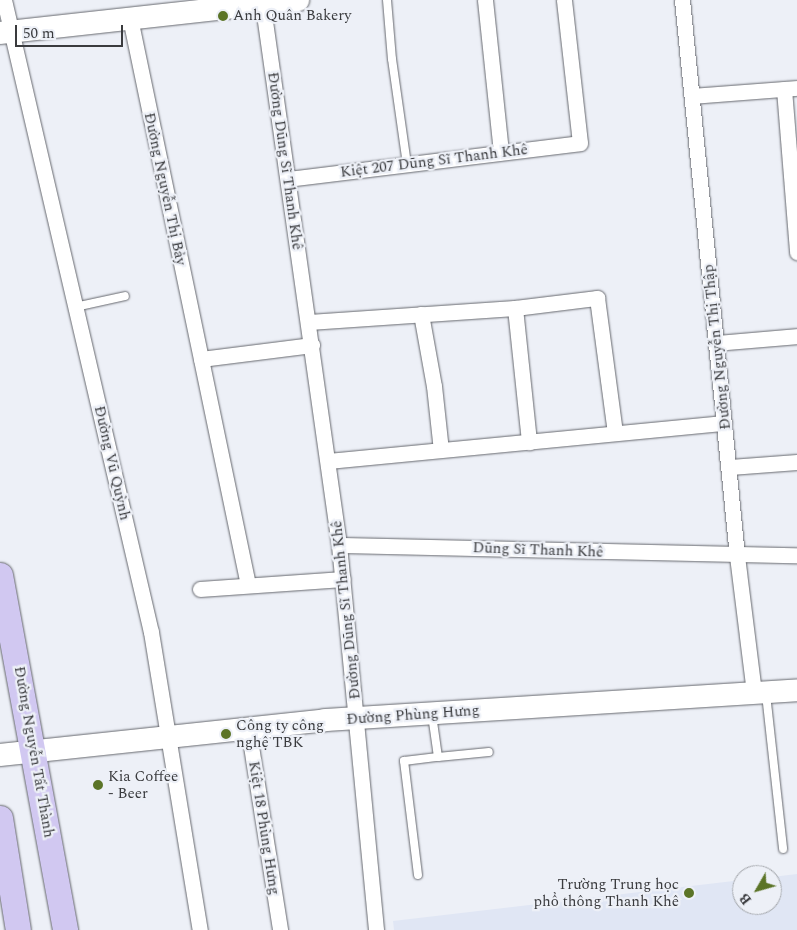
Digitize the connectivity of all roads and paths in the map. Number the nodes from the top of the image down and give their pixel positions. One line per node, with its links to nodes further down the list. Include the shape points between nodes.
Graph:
1 (4, 0): 9 (street, Đường Vũ Quỳnh)
2 (298, 0): 7 (street)
3 (387, 0): 13 (lane)
4 (485, 0): 12 (street)
5 (564, 0): 12 (street, Kiệt 207 Dũng Sĩ Thanh Khê, via 580,142)
6 (682, 0): 11 (street, Đường Nguyễn Thị Thập)
7 (263, 2): 8 (street); 14 (street, Đường Dũng Sĩ Thanh Khê)
8 (130, 18): 9 (street); 24 (street, Đường Nguyễn Thị Bảy)
9 (5, 32): 17 (street, Đường Vũ Quỳnh)
10 (790, 88): 11 (street); 15 (street)
11 (692, 96): 22 (street, Đường Nguyễn Thị Thập)
12 (501, 152): 13 (street, Kiệt 207 Dũng Sĩ Thanh Khê)
13 (407, 164): 14 (street, Kiệt 207 Dũng Sĩ Thanh Khê)
14 (288, 179): 20 (street, Đường Dũng Sĩ Thanh Khê)
15 (797, 252)
16 (126, 296): 17 (lane)
17 (76, 306): 44 (street, Đường Vũ Quỳnh, via 151,632)
18 (514, 308): 19 (street); 26 (street, via 597,298); 27 (street)
19 (421, 314): 20 (street); 28 (street)
20 (309, 322): 23 (street, Đường Dũng Sĩ Thanh Khê)
21 (797, 336): 22 (street)
22 (716, 343): 25 (street, Đường Nguyễn Thị Thập)
23 (312, 345): 24 (street); 29 (street, Đường Dũng Sĩ Thanh Khê)
24 (201, 359): 37 (street, Đường Nguyễn Thị Bảy)
25 (724, 423): 26 (street); 31 (street, Đường Nguyễn Thị Thập)
26 (615, 434): 27 (street)
27 (529, 442): 28 (street)
28 (441, 450): 29 (street)
29 (328, 461): 32 (street, Đường Dũng Sĩ Thanh Khê)
30 (797, 462): 31 (street)
31 (730, 467): 34 (street, Đường Nguyễn Thị Thập)
32 (339, 545): 34 (street, Dũng Sĩ Thanh Khê); 36 (street, Đường Dũng Sĩ Thanh Khê)
33 (797, 555): 34 (street, Dũng Sĩ Thanh Khê)
34 (737, 556): 40 (street, Đường Nguyễn Thị Thập)
35 (0, 575): 45 (main road, Đường Nguyễn Tất Thành)
36 (343, 579): 37 (street); 42 (street, Đường Dũng Sĩ Thanh Khê)
37 (248, 585): 38 (street)
38 (200, 588)
39 (797, 690): 40 (street, Đường Phùng Hưng)
40 (760, 692): 41 (street, Đường Phùng Hưng); 50 (lane)
41 (432, 713): 42 (street, Đường Phùng Hưng); 48 (lane)
42 (357, 718): 43 (street, Đường Phùng Hưng); 56 (street, Đường Dũng Sĩ Thanh Khê)
43 (248, 727): 44 (street, Đường Phùng Hưng); 55 (street, Kiệt 18 Phùng Hưng)
44 (170, 734): 45 (street, Đường Phùng Hưng); 54 (street, Đường Vũ Quỳnh)
45 (34, 751): 47 (street, Đường Phùng Hưng); 53 (main road, Đường Nguyễn Tất Thành)
46 (489, 752): 48 (lane)
47 (0, 755)
48 (438, 757): 51 (lane, via 404,761)
49 (0, 818): 52 (main road)
50 (783, 849)
51 (418, 875)
52 (18, 930)
53 (65, 930)
54 (200, 930)
55 (280, 930)
56 (376, 930)

